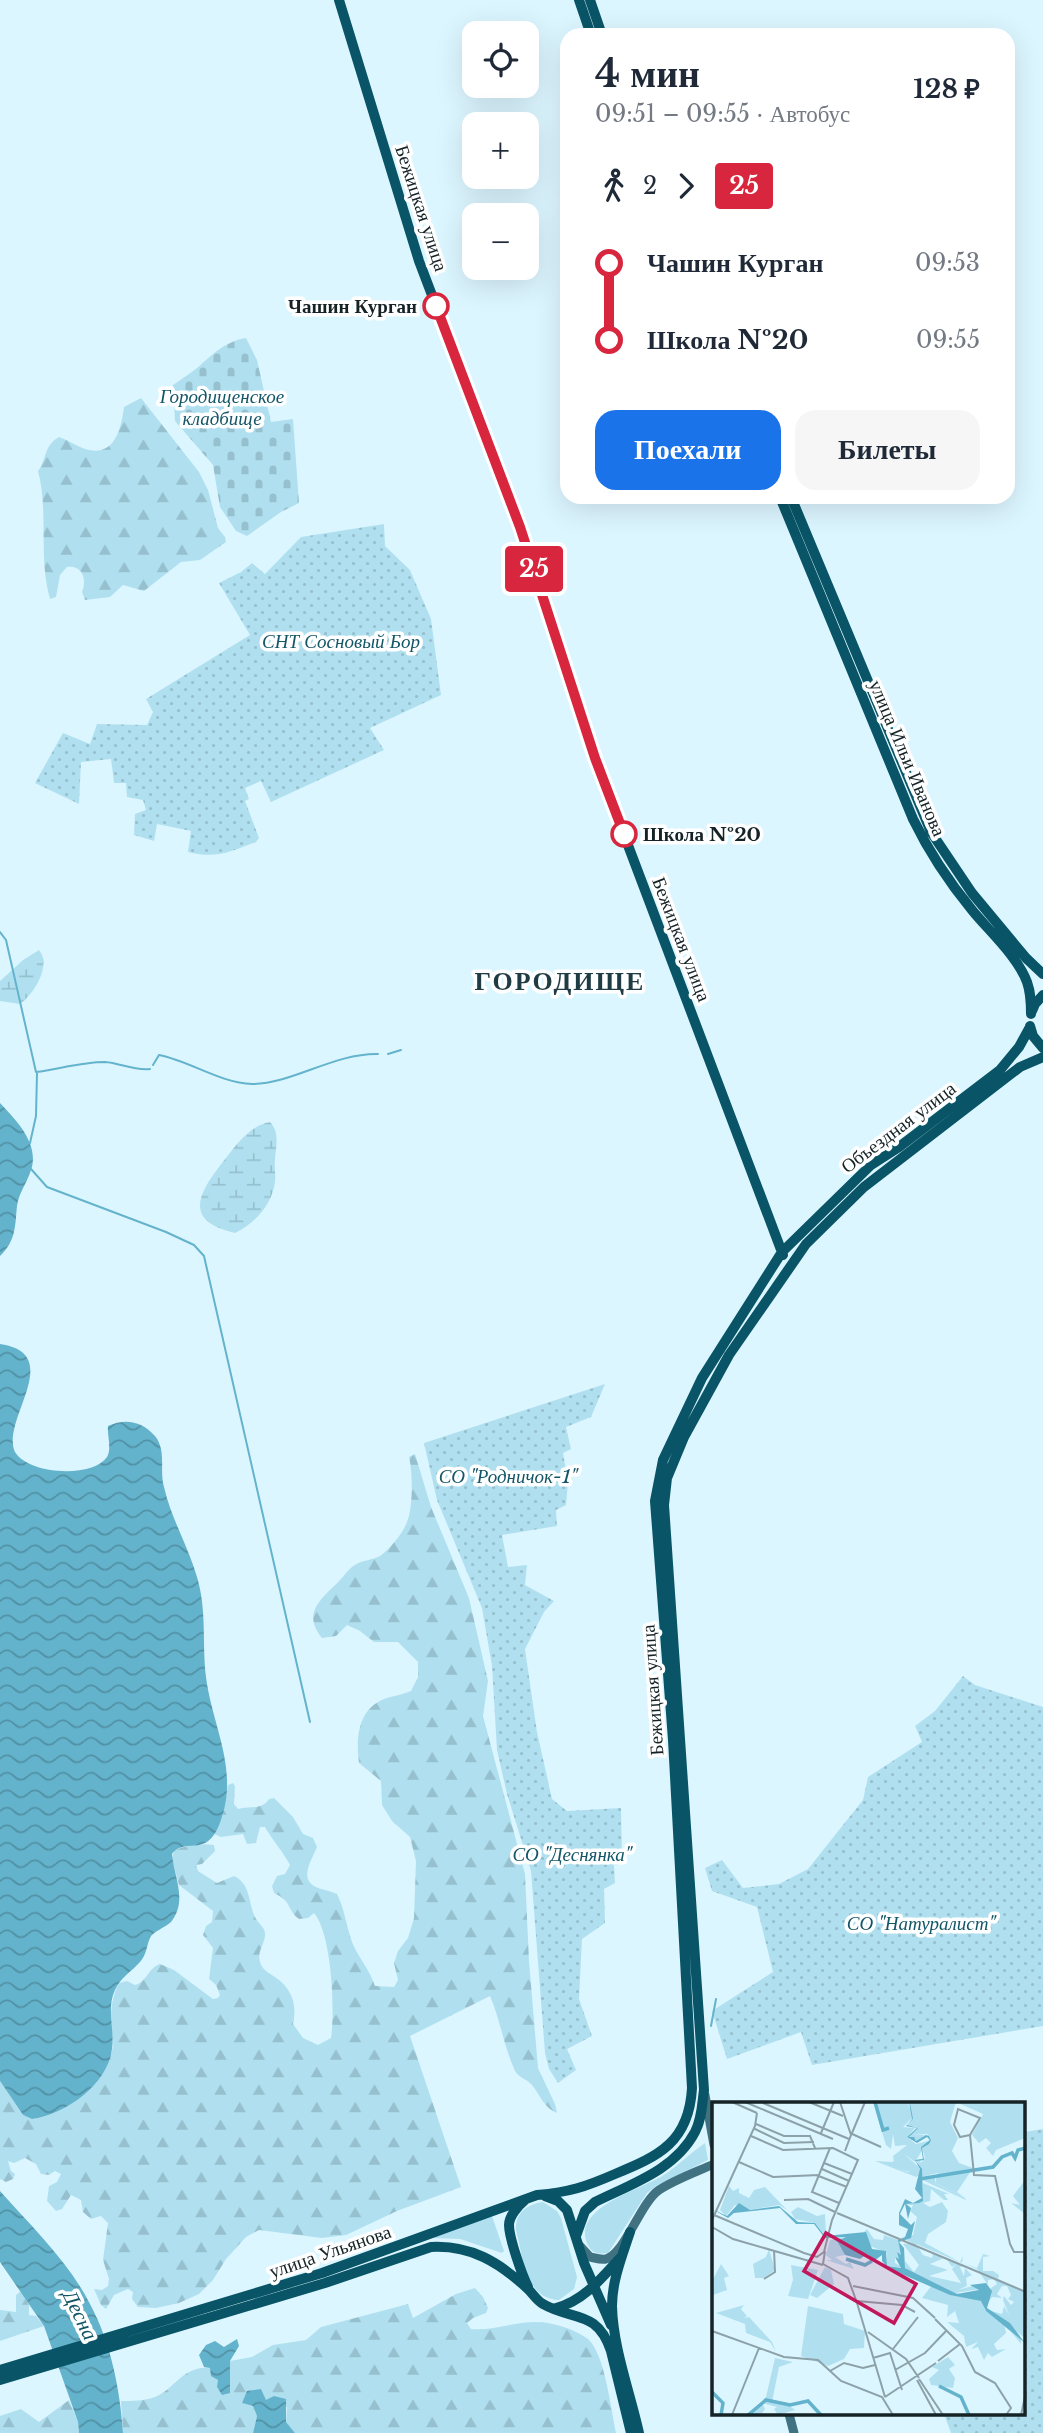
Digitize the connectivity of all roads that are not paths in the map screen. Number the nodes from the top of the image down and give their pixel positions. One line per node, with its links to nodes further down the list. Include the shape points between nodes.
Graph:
1 (339, 0): 14 (main road, Бежицкая улица, via 419,261 520,527 595,758)
2 (579, 0): 4 (main road)
3 (590, 0): 5 (main road)
4 (589, 28)
5 (599, 28)
6 (783, 504): 10 (main road, улица Ильи Иванова, via 913,819 953,885 1018,966 1027,981)
7 (794, 504): 8 (main road, улица Ильи Иванова, via 927,824 972,893)
8 (1043, 974)
9 (1043, 995): 10 (main road)
10 (1031, 1014): 11 (main road, улица Ильи Иванова)
11 (1030, 1027): 12 (main road); 14 (main road, Объездная улица, via 1000,1070 871,1165)
12 (1043, 1048)
13 (1043, 1057): 15 (main road, Объездная улица, via 1020,1067 864,1188)
14 (782, 1252): 15 (main road, Бежицкая улица); 18 (main road, Бежицкая улица, via 702,1378 663,1460 656,1489 692,2088 684,2124)
15 (787, 1268): 16 (main road, Бежицкая улица, via 714,1382 684,1437 664,1493)
16 (704, 2090): 17 (street, Бежицкая улица); 22 (main road, via 701,2116 684,2148 656,2172 584,2211)
17 (712, 2134)
18 (664, 2150): 20 (main road, улица Ульянова, via 571,2192)
19 (712, 2165): 21 (street, via 659,2191)
20 (533, 2196): 22 (main road, via 558,2201 567,2210); 26 (main road, via 519,2205 509,2225); 28 (main road, улица Ульянова)
21 (630, 2232): 22 (street, via 614,2254 604,2259 590,2257); 23 (main road)
22 (577, 2239): 24 (main road)
23 (622, 2256): 25 (main road); 30 (main road, via 612,2304)
24 (584, 2263): 25 (main road); 27 (main road)
25 (594, 2285): 27 (main road); 30 (main road)
26 (529, 2290): 28 (main road, улица Ульянова, via 492,2261 469,2250 445,2247); 29 (main road)
27 (578, 2299): 29 (main road)
28 (251, 2301): 32 (main road, улица Ульянова)
29 (555, 2309): 35 (main road, via 579,2315 596,2326 608,2342)
30 (615, 2335): 36 (main road)
31 (0, 2370): 32 (main road, улица Ульянова)
32 (15, 2371): 33 (main road, улица Ульянова)
33 (0, 2380)
34 (790, 2416): 37 (street)
35 (631, 2433)
36 (639, 2433)
37 (794, 2433)

